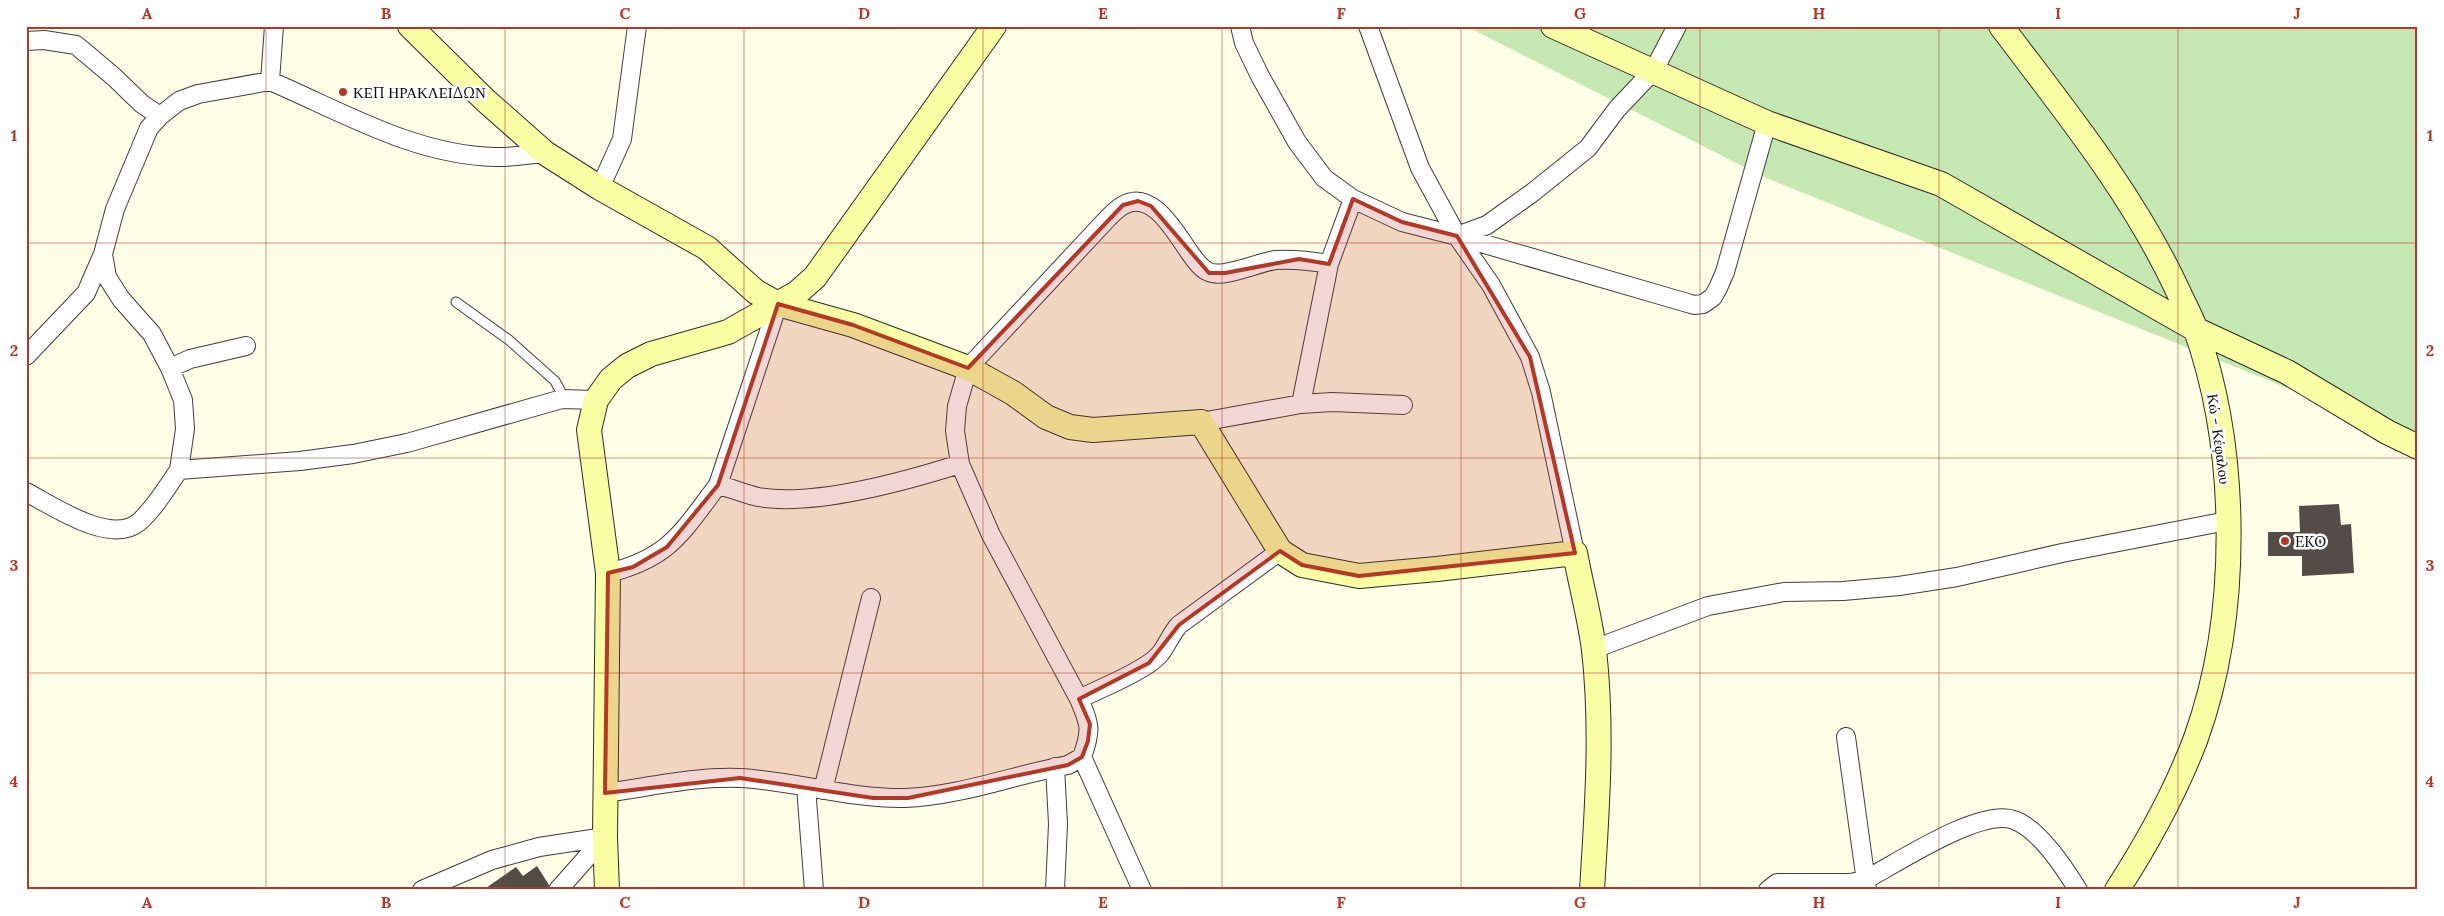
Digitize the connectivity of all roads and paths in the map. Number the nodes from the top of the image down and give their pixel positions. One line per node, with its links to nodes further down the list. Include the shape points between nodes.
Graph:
1 (274, 26): 12 (street)
2 (410, 26): 15 (street, via 485,100)
3 (637, 26): 16 (street, via 622,139)
4 (994, 26): 22 (street, via 815,277)
5 (1240, 26): 17 (street, via 1244,44 1297,142 1324,178)
6 (1368, 26): 18 (street, via 1420,168)
7 (1553, 26): 11 (street)
8 (1676, 26): 11 (street)
9 (2002, 26): 23 (street, Κώ - Κέφαλου, via 2075,123 2138,215)
10 (26, 41): 13 (street, via 76,45)
11 (1654, 70): 14 (street); 18 (street, via 1617,109 1588,148 1487,224)
12 (270, 81): 13 (street, via 198,94 179,101); 15 (street, via 389,136 438,150 496,158)
13 (160, 116): 19 (street, via 149,128 115,209)
14 (1768, 123): 18 (street, via 1725,272 1713,297 1703,304 1694,305); 23 (street, via 1941,184)
15 (545, 153): 16 (street)
16 (600, 188): 22 (street, via 706,248 756,292)
17 (1353, 199): 18 (street, via 1402,222); 20 (street)
18 (1457, 236): 40 (street, via 1491,286 1530,357 1541,392)
19 (103, 254): 25 (street, via 86,293); 26 (street, via 107,276 121,300 152,334)
20 (1329, 264): 27 (street, via 1299,259 1274,260 1224,274 1209,273 1198,264 1166,219 1151,206 1138,201 1123,205); 30 (street)
21 (456, 302): 28 (lane, via 509,340 555,381)
22 (778, 304): 27 (street, via 853,325); 29 (street, via 728,332 651,354 627,366 611,379); 36 (street)
23 (2196, 329): 33 (street, via 2287,372); 38 (street, Κώ - Κέφαλου, via 2219,430 2225,468)
24 (246, 346): 26 (street, via 190,359)
25 (26, 356)
26 (170, 368): 35 (street, via 183,400 185,429)
27 (968, 368): 32 (street, via 1013,393 1046,417 1070,427 1093,430); 34 (street, via 957,406 955,431)
28 (562, 399): 29 (street); 35 (street, via 407,443 353,454 300,462)
29 (596, 400): 41 (street, via 589,430)
30 (1302, 404): 31 (street); 32 (street)
31 (1403, 405)
32 (1201, 422): 39 (street)
33 (2418, 447)
34 (960, 464): 36 (street, via 878,487 809,498 758,497); 44 (street, via 991,534)
35 (179, 470): 37 (street, via 138,523 120,531 103,530)
36 (718, 484): 41 (street, via 667,547 633,567)
37 (26, 492)
38 (2227, 521): 43 (street, via 1957,577 1881,588 1784,592 1716,605); 61 (street, Κώ - Κέφαλου, via 2226,583 2220,636 2201,720 2160,818)
39 (1280, 551): 40 (street, via 1302,565 1359,576); 44 (street, via 1179,625 1160,654 1149,663)
40 (1575, 553): 43 (street)
41 (608, 573): 49 (street)
42 (871, 598): 48 (street)
43 (1594, 649): 58 (street, via 1600,774)
44 (1079, 699): 46 (street, via 1090,724)
45 (1846, 737): 51 (street)
46 (1082, 757): 47 (street, via 1068,765); 57 (street)
47 (1055, 767): 48 (street, via 948,793 908,798 873,798); 56 (street, via 1058,824)
48 (814, 788): 49 (street, via 740,778); 55 (street)
49 (605, 792): 50 (street)
50 (605, 837): 52 (street, via 540,847 492,860); 53 (street); 54 (street)
51 (1866, 885): 59 (street, via 1777,883); 60 (street, via 1960,829 1992,818 2013,819 2027,826)
52 (422, 890)
53 (558, 890)
54 (606, 890)
55 (814, 890)
56 (1055, 890)
57 (1142, 890)
58 (1592, 890)
59 (1768, 890)
60 (2078, 890)
61 (2117, 890)

